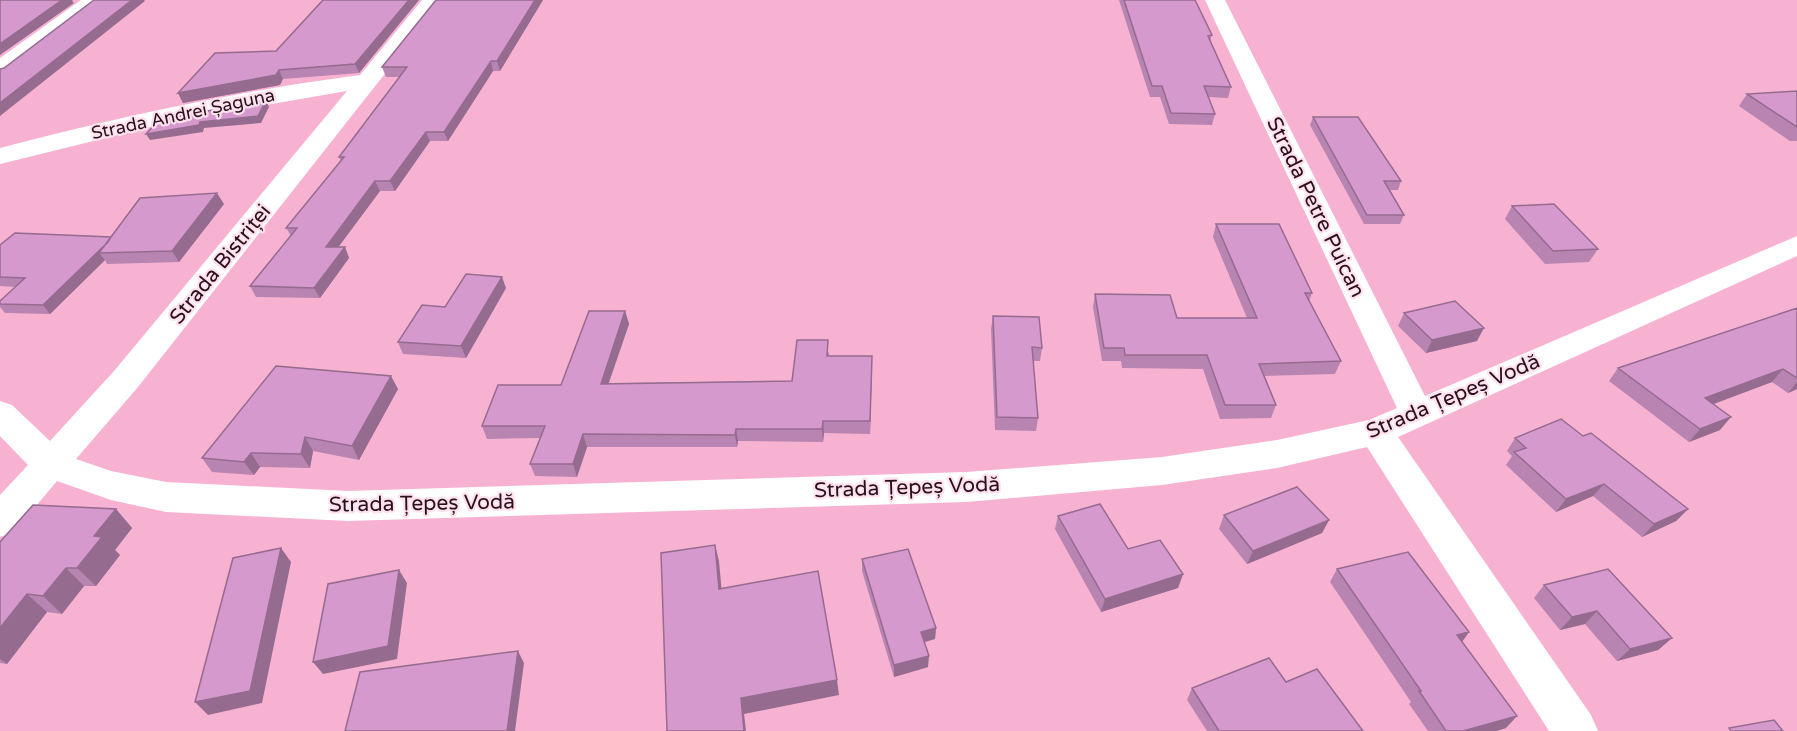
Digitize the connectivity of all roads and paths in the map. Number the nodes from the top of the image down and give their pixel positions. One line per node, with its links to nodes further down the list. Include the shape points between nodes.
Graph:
1 (94, 0): 4 (street)
2 (433, 0): 5 (street, Strada Bistriței)
3 (1215, 0): 9 (street, Strada Petre Puican)
4 (0, 69)
5 (369, 81): 6 (street, Strada Andrei Șaguna, via 208,107); 11 (street, Strada Bistriței)
6 (0, 156)
7 (1797, 245): 9 (street, Strada Țepeș Vodă)
8 (0, 414): 11 (street, Strada Țepeș Vodă)
9 (1417, 414): 10 (street, Strada Țepeș Vodă)
10 (1376, 432): 11 (street, Strada Țepeș Vodă, via 1277,454 1162,471 966,487 348,506 166,496 111,485); 13 (street)
11 (51, 465): 12 (street, Strada Bistriței)
12 (0, 521)
13 (1575, 731)

